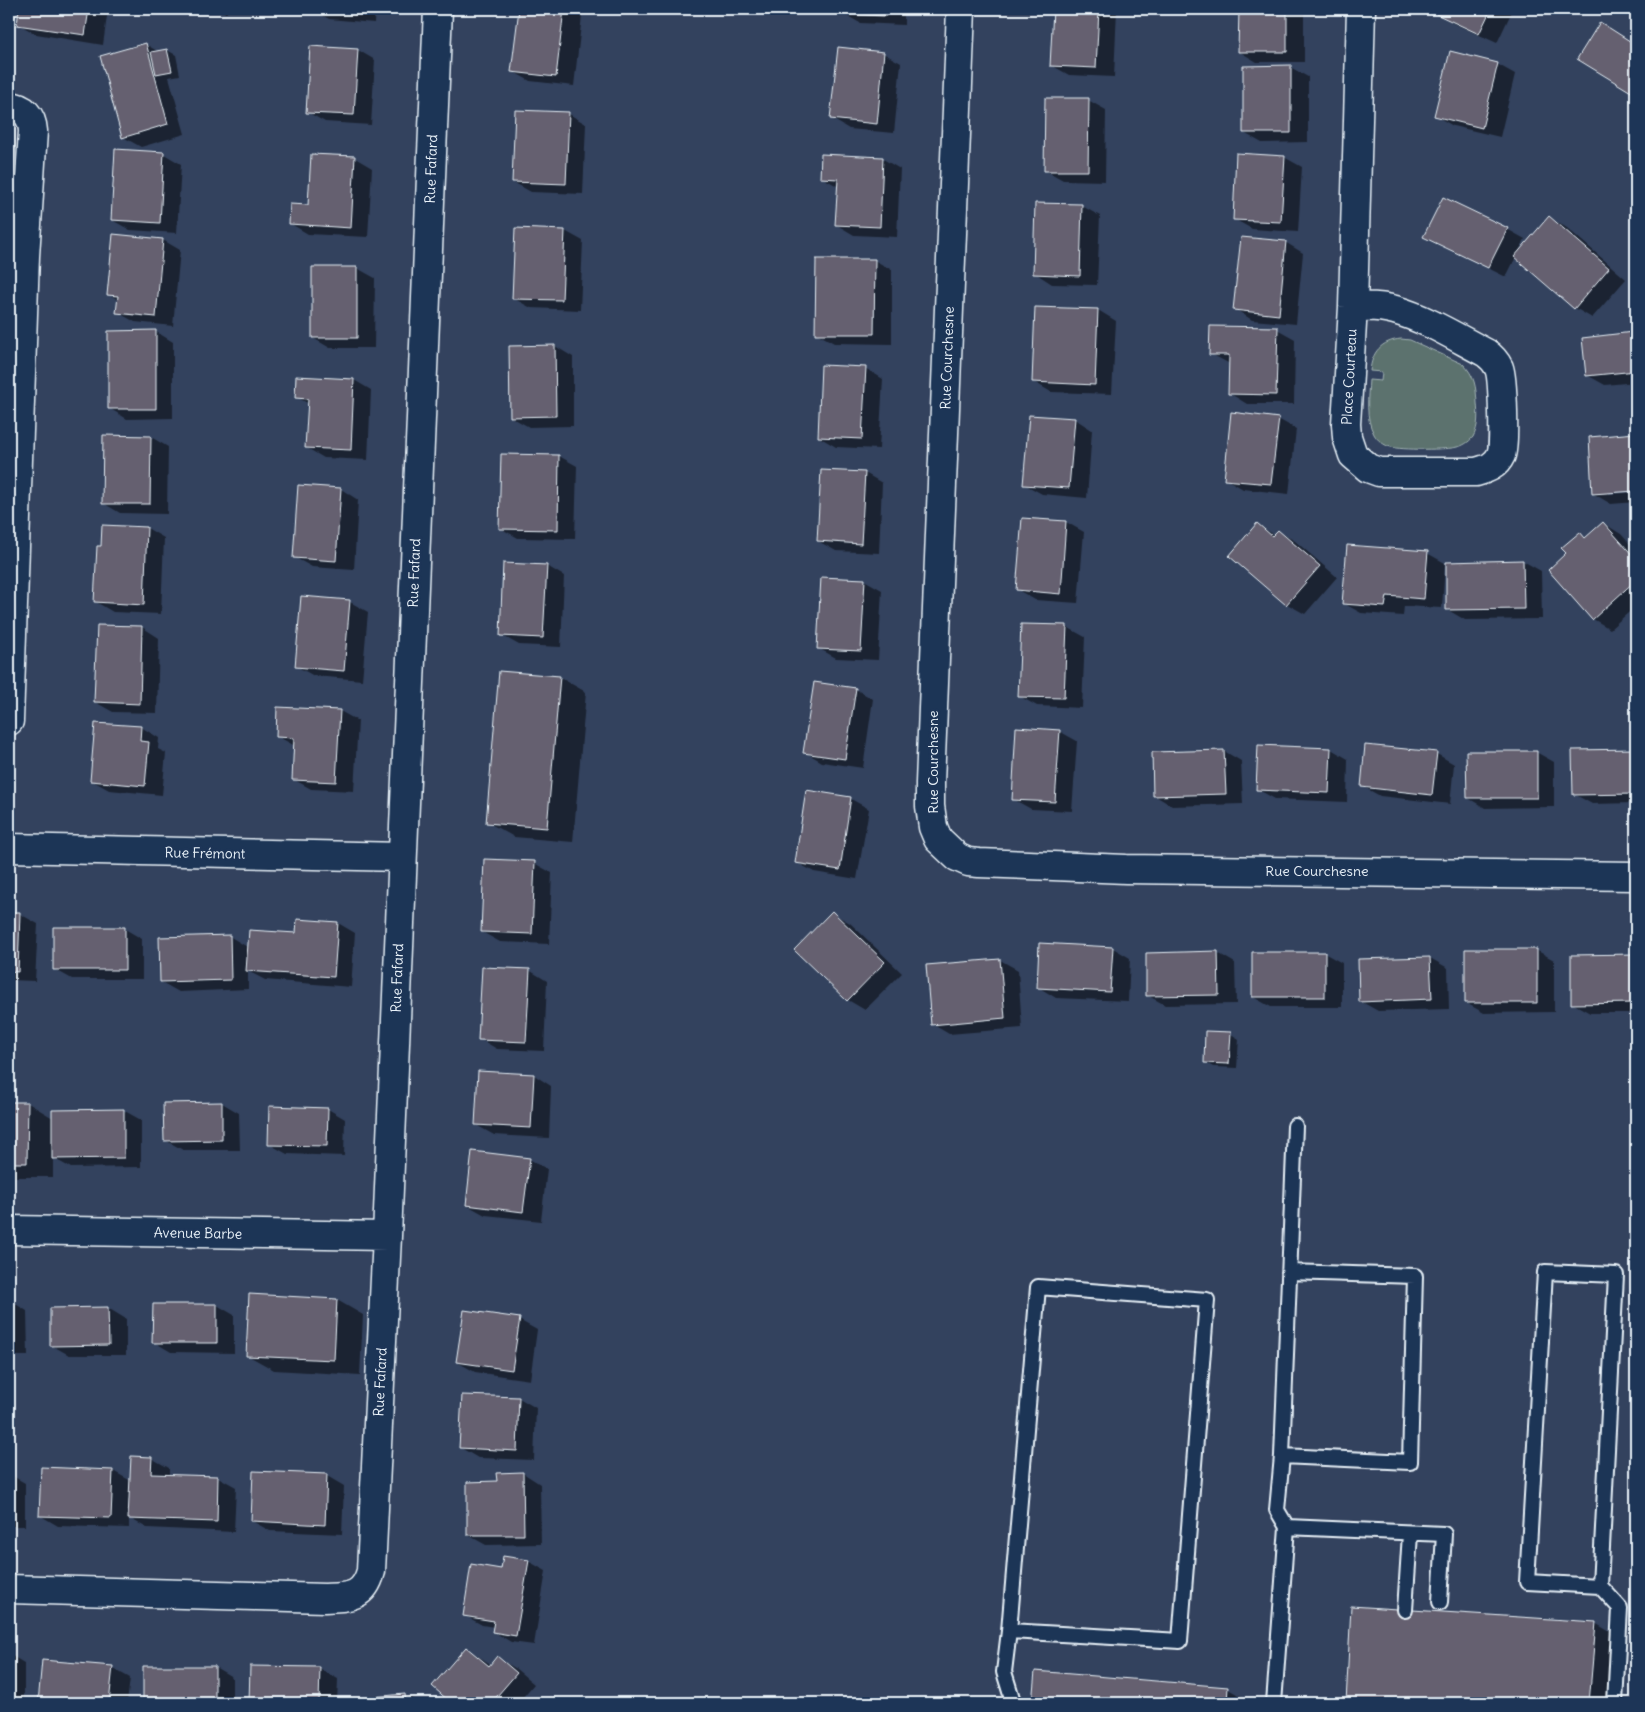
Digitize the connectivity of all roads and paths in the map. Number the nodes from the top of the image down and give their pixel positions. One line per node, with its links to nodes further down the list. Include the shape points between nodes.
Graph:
1 (438, 9): 9 (street, Rue Fafard)
2 (961, 9): 10 (street, Rue Courchesne, via 930,783 930,806 938,839 957,857 968,862 998,865)
3 (1361, 9): 6 (street, Place Courteau)
4 (9, 106): 5 (street, via 26,112 33,124)
5 (17, 247): 7 (street)
6 (1353, 307): 6 (street, Place Courteau, via 1346,424 1353,454 1368,468 1380,472 1476,472 1491,467 1501,454 1503,438 1500,370 1492,358 1395,310)
7 (9, 721)
8 (9, 848): 9 (street, Rue Frémont)
9 (402, 856): 13 (street, Rue Fafard)
10 (1636, 876)
11 (1295, 1126): 14 (lane)
12 (9, 1230): 13 (street, Avenue Barbe)
13 (387, 1236): 19 (street, Rue Fafard, via 371,1571 360,1591 346,1597 325,1598)
14 (1289, 1272): 15 (lane); 15 (lane, via 1415,1276 1410,1462)
15 (1282, 1456): 16 (lane, via 1277,1510)
16 (1287, 1527): 17 (lane); 24 (lane)
17 (1410, 1534): 20 (lane, via 1444,1534); 21 (lane)
18 (1600, 1586): 18 (lane, via 1616,1275 1545,1272 1527,1582); 25 (lane, via 1620,1608)
19 (9, 1589)
20 (1440, 1602)
21 (1405, 1610)
22 (1009, 1631): 22 (lane, via 1180,1642 1207,1300 1038,1287); 23 (lane, via 1004,1672)
23 (1011, 1703)
24 (1274, 1703)
25 (1615, 1703)

